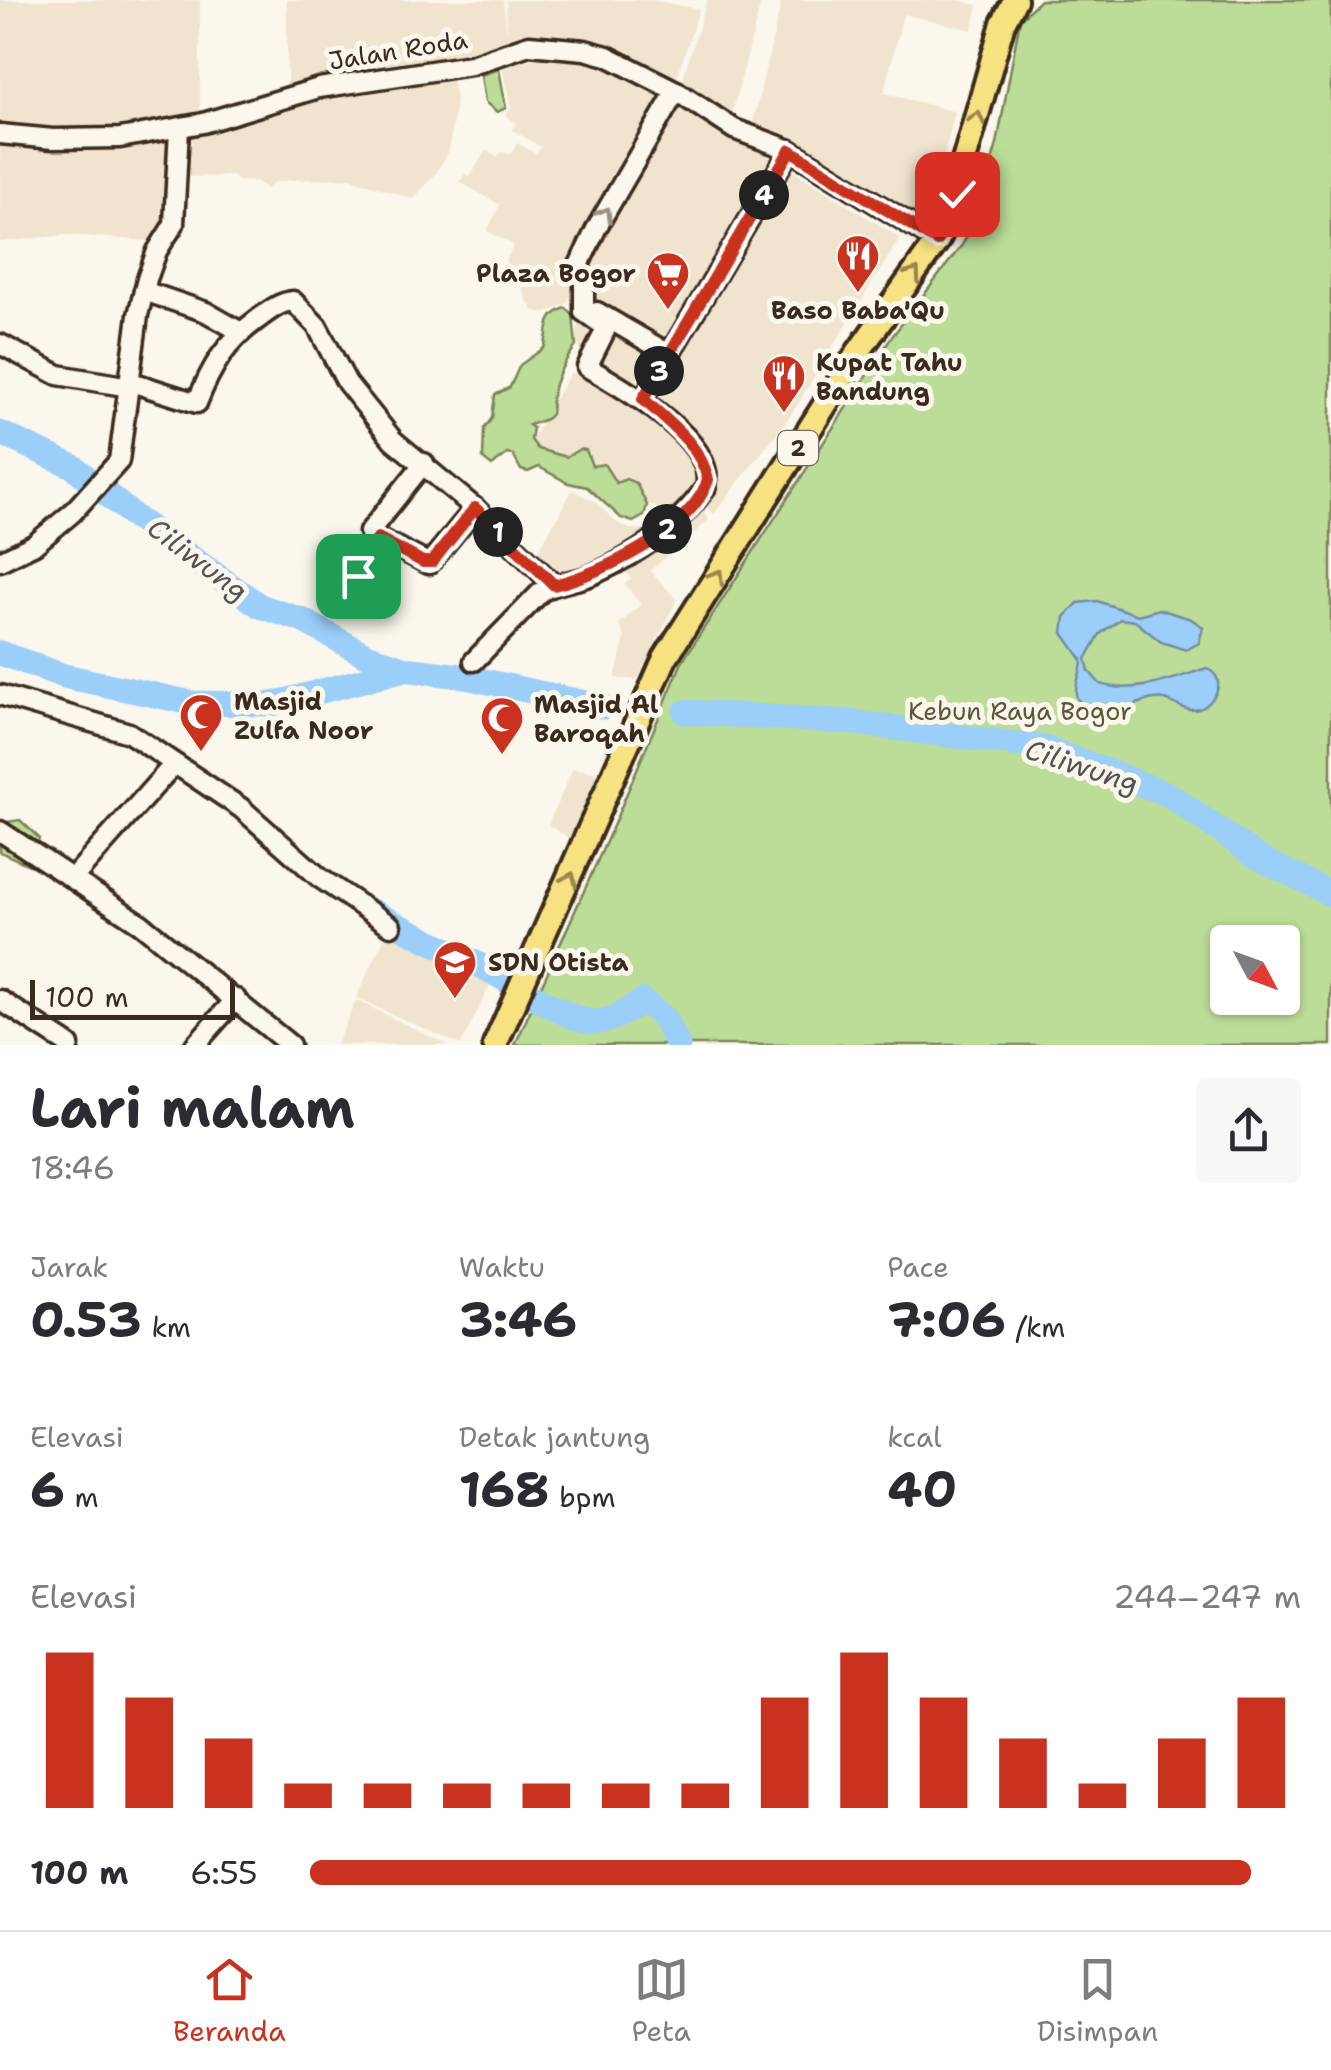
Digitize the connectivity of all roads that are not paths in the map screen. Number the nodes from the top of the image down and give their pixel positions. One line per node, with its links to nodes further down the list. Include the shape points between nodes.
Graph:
1 (996, 0): 3 (main road)
2 (1015, 0): 3 (main road, 2)
3 (993, 59): 8 (main road, 2, one-way to 3, via 957,194)
4 (676, 91): 5 (street, Jalan Roda, via 607,56 529,45 472,65 320,88); 7 (street, Jalan Roda, via 734,129); 10 (street, one-way to 4, via 580,265)
5 (179, 128): 6 (street, Jalan Roda, via 90,140); 9 (street, via 174,224)
6 (0, 134)
7 (790, 150): 8 (street, Jalan Roda); 13 (street)
8 (937, 241): 33 (main road, 2, one-way to 8, via 666,658 859,351)
9 (144, 291): 11 (street); 14 (street)
10 (584, 304): 13 (street); 15 (street, via 605,331 587,368)
11 (241, 332): 14 (street, via 218,358 197,403); 16 (street, via 289,300 300,306 357,396 393,440)
12 (0, 344): 14 (street, via 58,376)
13 (669, 354): 15 (street)
14 (131, 384): 19 (street, via 119,461 111,472 35,544)
15 (643, 399): 21 (street, via 696,451 708,475 706,487 675,523 643,546 593,574)
16 (424, 464): 17 (street); 18 (street, via 369,532)
17 (475, 508): 18 (street, via 428,564); 21 (street)
18 (378, 538): 20 (street)
19 (0, 561)
20 (353, 585)
21 (554, 585): 22 (street)
22 (474, 661)
23 (0, 695): 24 (street, via 129,733)
24 (174, 764): 26 (street); 27 (street, via 242,808 320,878)
25 (0, 831): 26 (street)
26 (74, 878): 28 (street)
27 (392, 926)
28 (236, 998): 31 (street); 32 (street)
29 (0, 1000): 30 (street)
30 (69, 1045)
31 (195, 1045)
32 (290, 1045)
33 (495, 1045)

